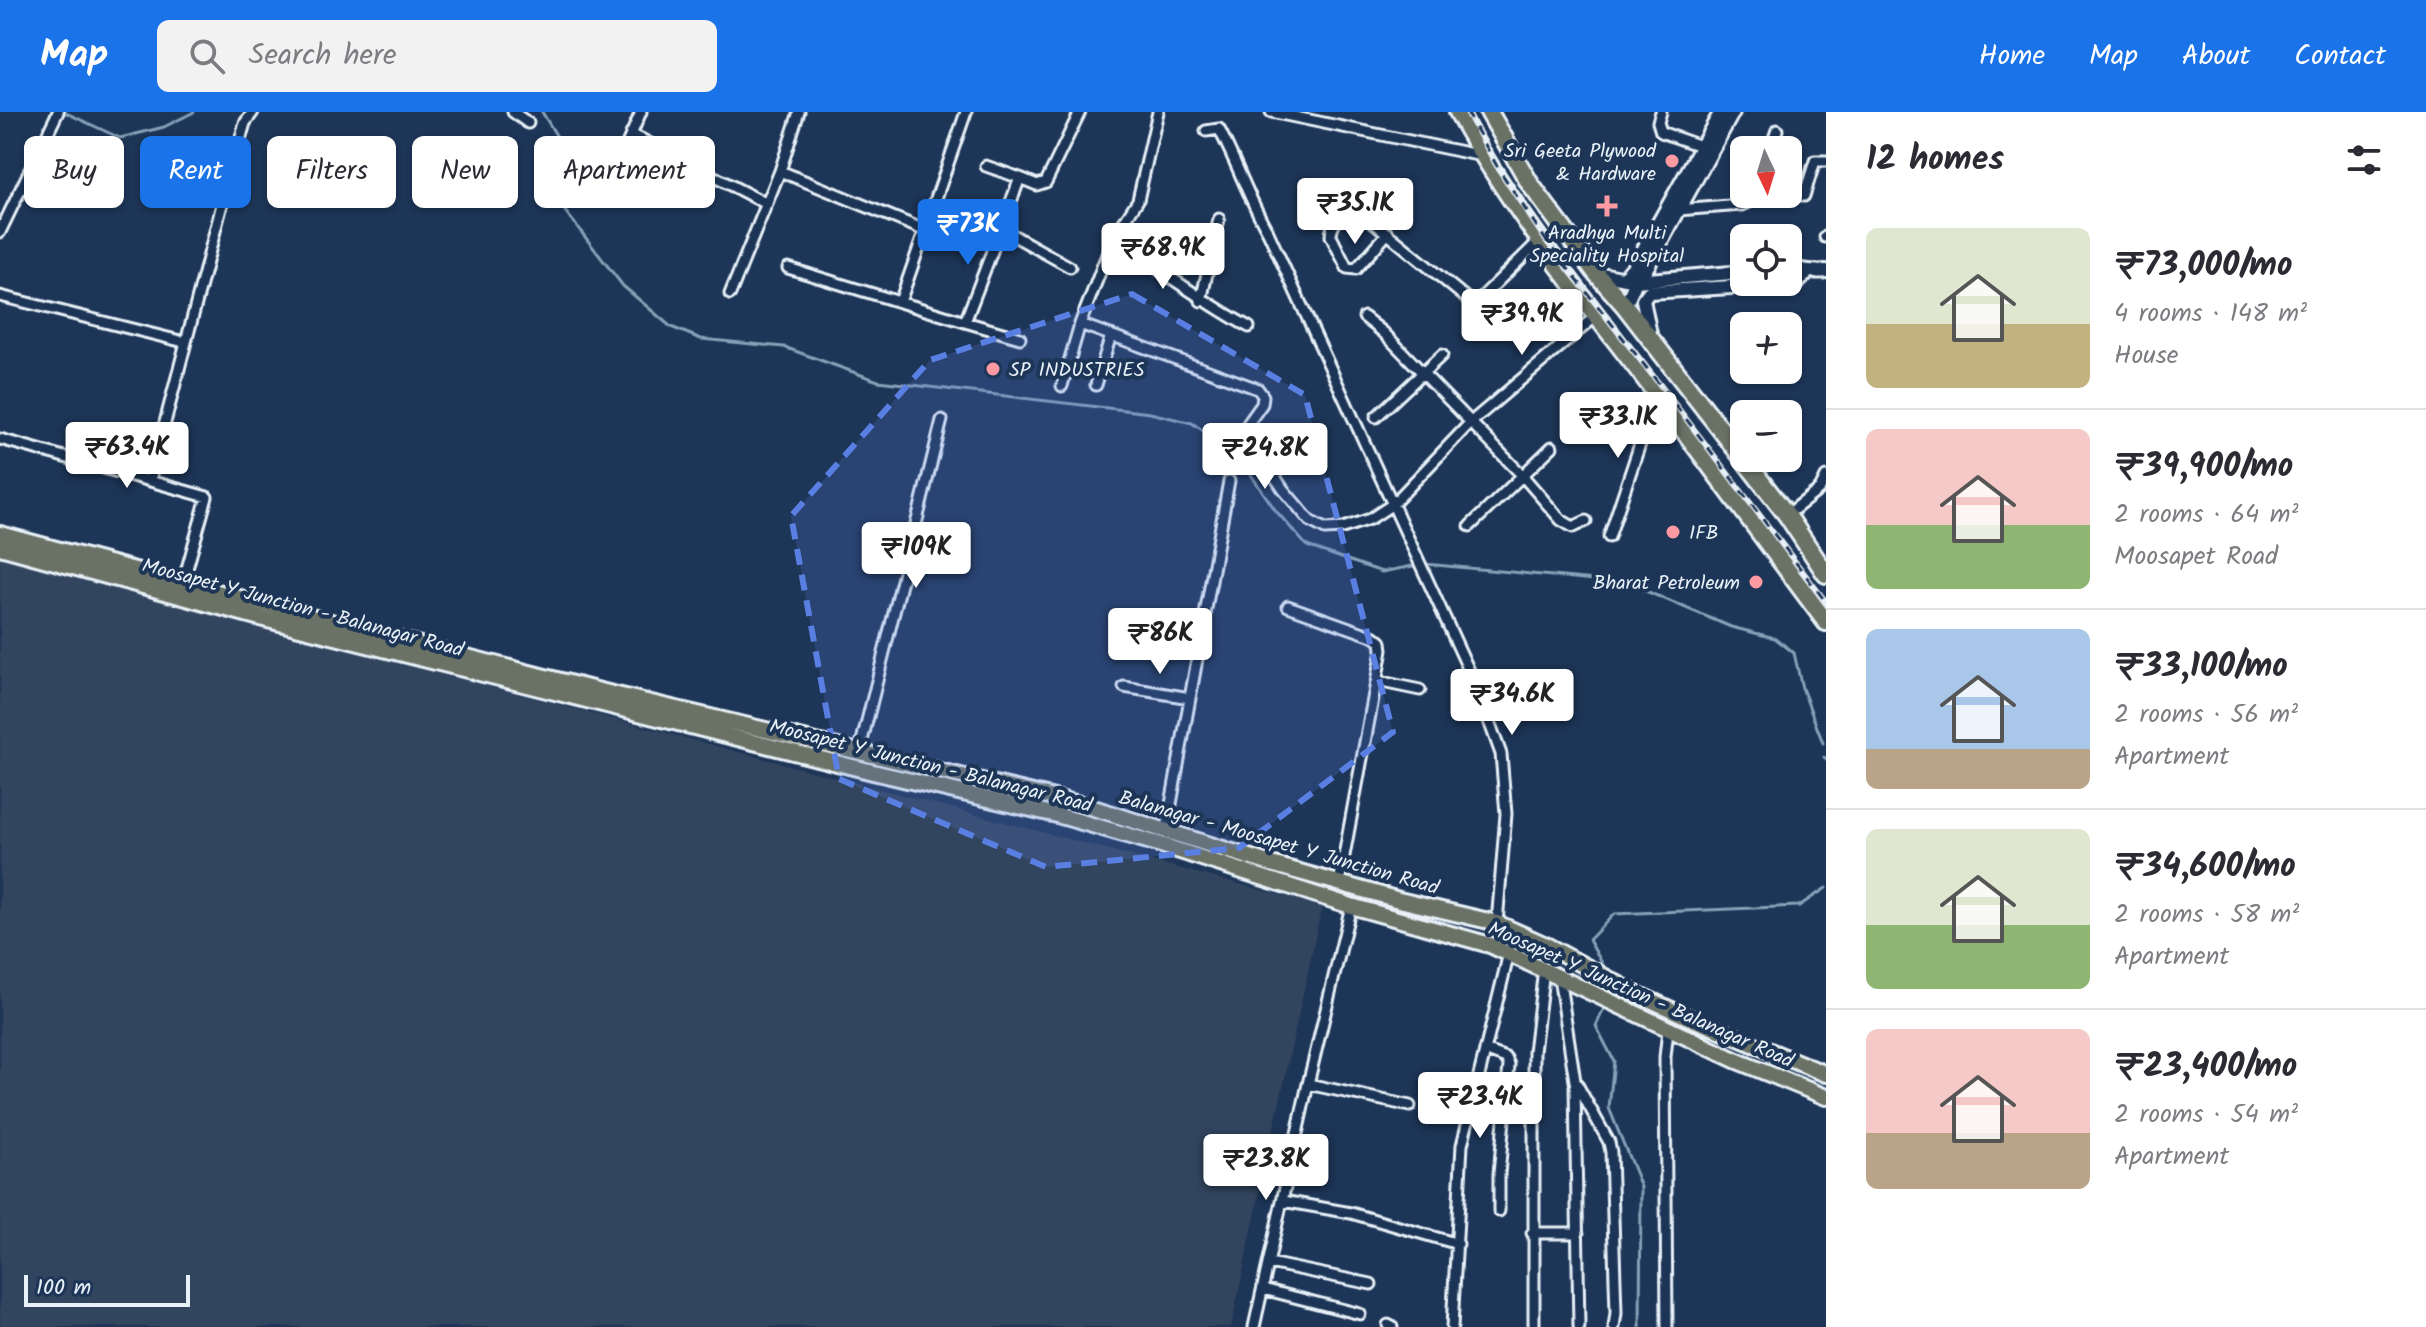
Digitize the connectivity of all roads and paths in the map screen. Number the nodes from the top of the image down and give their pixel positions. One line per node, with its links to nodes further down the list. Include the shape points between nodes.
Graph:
1 (58, 112): 35 (street)
2 (253, 112): 19 (street)
3 (513, 112): 15 (street)
4 (641, 112): 18 (street)
5 (799, 112): 25 (street)
6 (966, 112): 34 (street)
7 (1080, 112): 26 (street, via 1046,182 1037,185)
8 (1158, 112): 37 (street, via 1138,200)
9 (1271, 112): 22 (street)
10 (1458, 112): 22 (highway)
11 (1489, 112): 44 (highway, via 1530,184)
12 (1661, 112): 21 (street, via 1661,132)
13 (1721, 112): 21 (street)
14 (1733, 112): 31 (street)
15 (528, 123)
16 (1777, 130): 20 (street)
17 (1206, 131): 78 (street, via 1219,129 1232,153)
18 (631, 134): 28 (street)
19 (241, 136)
20 (1775, 136)
21 (1703, 147): 46 (street)
22 (1482, 156): 38 (highway)
23 (1826, 161): 27 (street, via 1815,161)
24 (986, 166): 26 (street)
25 (780, 171): 28 (street); 34 (street)
26 (1020, 178): 33 (street)
27 (1804, 196)
28 (767, 204): 47 (street)
29 (1730, 206): 31 (street)
30 (221, 208): 60 (street)
31 (1678, 210): 46 (street)
32 (1219, 219): 49 (street)
33 (1000, 228): 39 (street); 54 (street)
34 (924, 230): 50 (street)
35 (0, 232)
36 (1388, 233): 36 (street, via 1350,206 1331,236 1352,270); 38 (street, via 1476,303)
37 (1113, 239): 49 (street); 55 (street)
38 (1539, 241): 52 (highway)
39 (1070, 267)
40 (788, 268): 50 (street)
41 (1802, 270): 45 (street)
42 (1826, 271): 45 (street)
43 (1730, 272): 46 (street)
44 (1596, 273): 46 (street); 51 (highway)
45 (1807, 273): 59 (street, via 1797,283 1649,292 1643,300)
46 (1635, 274): 51 (street)
47 (730, 294)
48 (0, 296): 60 (street)
49 (1201, 301): 56 (street)
50 (900, 302): 54 (street)
51 (1625, 306): 59 (highway)
52 (1596, 316): 66 (highway); 70 (street)
53 (1364, 317): 62 (street)
54 (965, 322): 58 (street)
55 (1080, 324): 57 (street); 65 (street)
56 (1249, 327)
57 (1111, 335): 64 (street); 78 (street, via 1258,389 1262,404 1247,431 1310,521 1325,529 1343,528)
58 (1020, 338)
59 (1651, 339): 63 (highway)
60 (184, 342): 76 (street)
61 (1442, 355): 62 (street)
62 (1423, 374): 68 (street); 70 (street)
63 (1685, 382): 66 (highway, via 1683,396); 67 (highway)
64 (1096, 385)
65 (1062, 386)
66 (1666, 406): 71 (highway); 83 (street, via 1644,432)
67 (1705, 407): 71 (highway, via 1687,412); 79 (highway)
68 (1376, 417)
69 (942, 420): 93 (street)
70 (1470, 423): 74 (street); 78 (street)
71 (1679, 427): 88 (highway)
72 (0, 439): 76 (street)
73 (1552, 447): 74 (street)
74 (1522, 475): 80 (street, via 1561,520 1573,527); 81 (street)
75 (1826, 477): 79 (street, via 1820,489)
76 (150, 480): 86 (street, via 207,497)
77 (1229, 481): 92 (street)
78 (1393, 504): 98 (street, via 1477,688 1501,754 1506,814)
79 (1787, 515): 85 (highway)
80 (1586, 521)
81 (1470, 526)
82 (0, 534): 86 (main road, Balanagar - Moosapet Y Junction Road)
83 (1609, 537)
84 (0, 547): 96 (main road, Moosapet Y Junction - Balanagar Road, via 443,664 1057,815)
85 (1826, 574)
86 (183, 583): 93 (main road, Balanagar - Moosapet Y Junction Road)
87 (1288, 606): 89 (street, via 1381,642)
88 (1826, 622)
89 (1377, 681): 91 (street); 95 (street)
90 (1124, 687): 92 (street)
91 (1420, 690)
92 (1190, 698): 94 (street)
93 (859, 753): 94 (main road, Balanagar - Moosapet Y Junction Road, via 1084,805)
94 (1166, 832): 95 (main road, Balanagar - Moosapet Y Junction Road)
95 (1339, 883): 97 (main road, Balanagar - Moosapet Y Junction Road)
96 (1351, 906): 99 (main road, Moosapet Y Junction - Balanagar Road); 107 (street)
97 (1433, 908): 98 (main road, Balanagar - Moosapet Y Junction Road); 99 (main road)
98 (1497, 923): 105 (main road, Balanagar - Moosapet Y Junction Road, via 1633,992)
99 (1427, 926): 100 (main road, Moosapet Y Junction - Balanagar Road)
100 (1509, 953): 101 (main road, Moosapet Y Junction - Balanagar Road); 104 (street)
101 (1544, 969): 102 (main road, Moosapet Y Junction - Balanagar Road); 112 (street, via 1534,1052)
102 (1564, 979): 103 (main road, Moosapet Y Junction - Balanagar Road); 106 (street)
103 (1668, 1030): 108 (main road, Moosapet Y Junction - Balanagar Road); 124 (street)
104 (1485, 1050): 111 (street, via 1506,1058 1509,1065); 114 (street, via 1462,1145)
105 (1826, 1074)
106 (1575, 1081): 113 (street); 123 (street, via 1611,1152)
107 (1308, 1084): 109 (street); 110 (street)
108 (1826, 1097)
109 (1410, 1106)
110 (1283, 1201): 114 (street, via 1351,1213); 115 (street)
111 (1499, 1211)
112 (1532, 1233): 113 (street); 121 (street)
113 (1578, 1233): 122 (street)
114 (1458, 1244): 120 (street)
115 (1269, 1263): 116 (street); 117 (street)
116 (1371, 1284)
117 (1263, 1289): 118 (street); 119 (street)
118 (1360, 1314)
119 (1254, 1327)
120 (1452, 1327)
121 (1534, 1327)
122 (1579, 1327)
123 (1614, 1327)
124 (1667, 1327)

